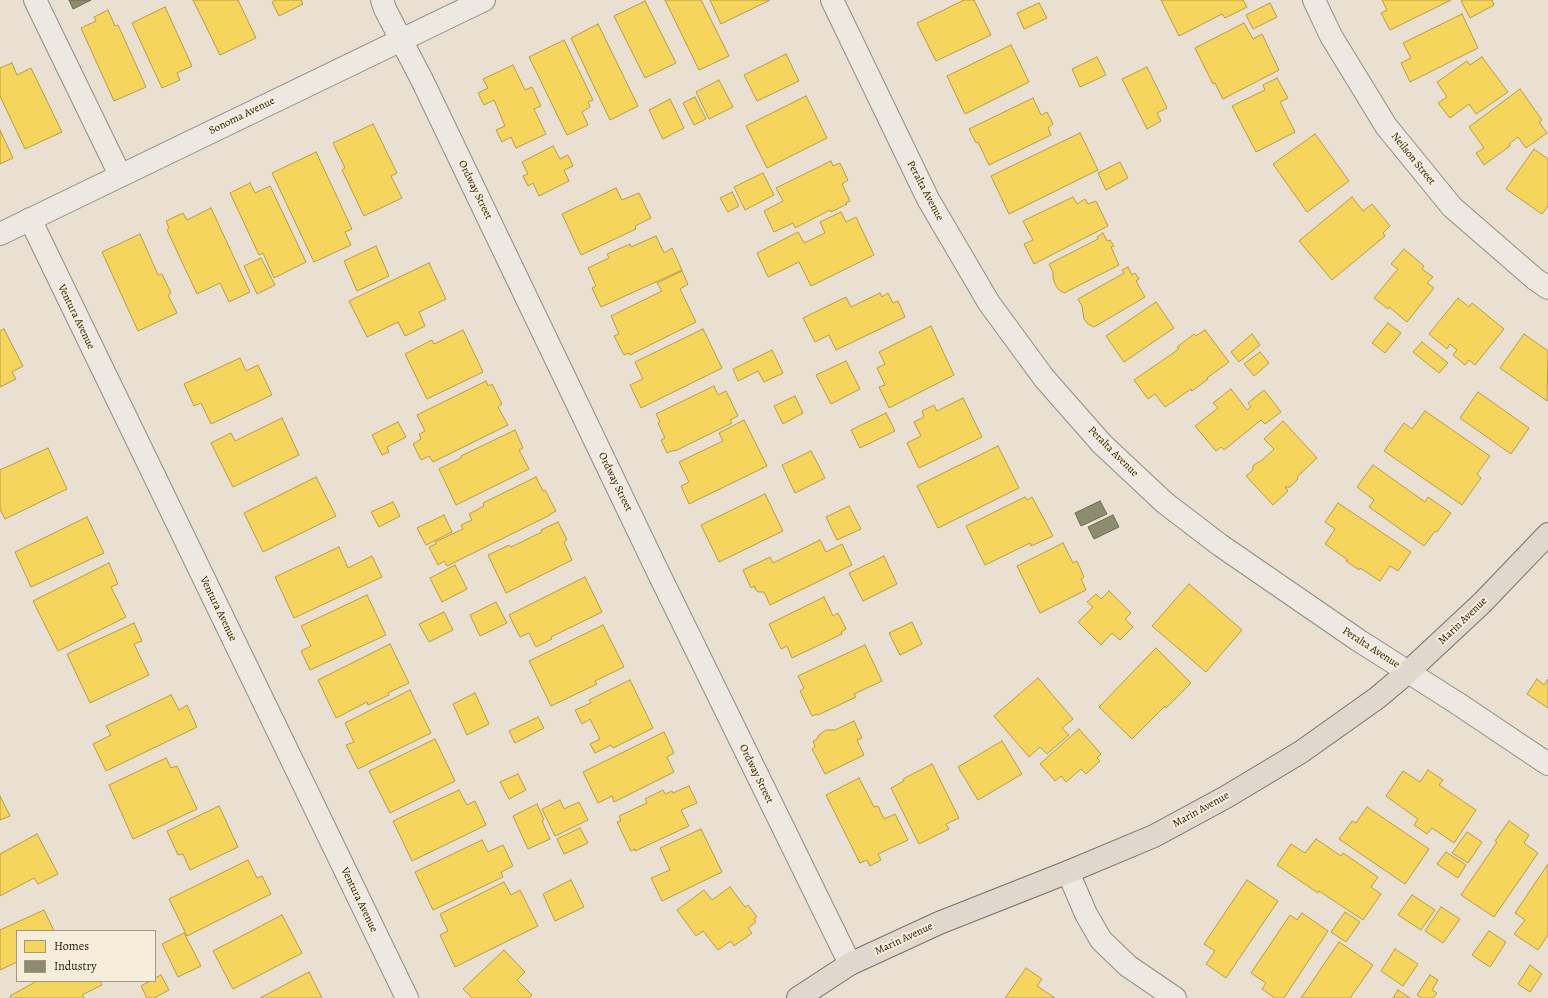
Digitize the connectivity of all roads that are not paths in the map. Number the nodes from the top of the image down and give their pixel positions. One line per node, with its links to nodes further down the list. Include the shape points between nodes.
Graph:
1 (36, 0): 7 (street)
2 (382, 0): 6 (street, Ordway Street)
3 (484, 0): 6 (street, Sonoma Avenue)
4 (832, 0): 12 (street, Peralta Avenue, via 928,199 989,303 1044,378 1102,444 1165,503 1220,545)
5 (1314, 0): 10 (street, Neilson Street, via 1331,36 1386,126 1452,207)
6 (401, 40): 7 (street, Sonoma Avenue); 15 (street, Ordway Street)
7 (120, 175): 8 (street, Sonoma Avenue)
8 (30, 219): 9 (street, Sonoma Avenue); 16 (street, Ventura Avenue)
9 (0, 234)
10 (1548, 288)
11 (1548, 534): 12 (main road, Marin Avenue, via 1482,603)
12 (1408, 672): 13 (street, Peralta Avenue); 14 (main road, Marin Avenue, via 1377,698 1308,747 1226,797 1154,836)
13 (1548, 764)
14 (1068, 872): 15 (main road, Marin Avenue, via 939,923); 18 (street, via 1086,914 1101,940 1128,966)
15 (850, 964): 17 (main road, Marin Avenue)
16 (407, 998)
17 (798, 998)
18 (1175, 998)

